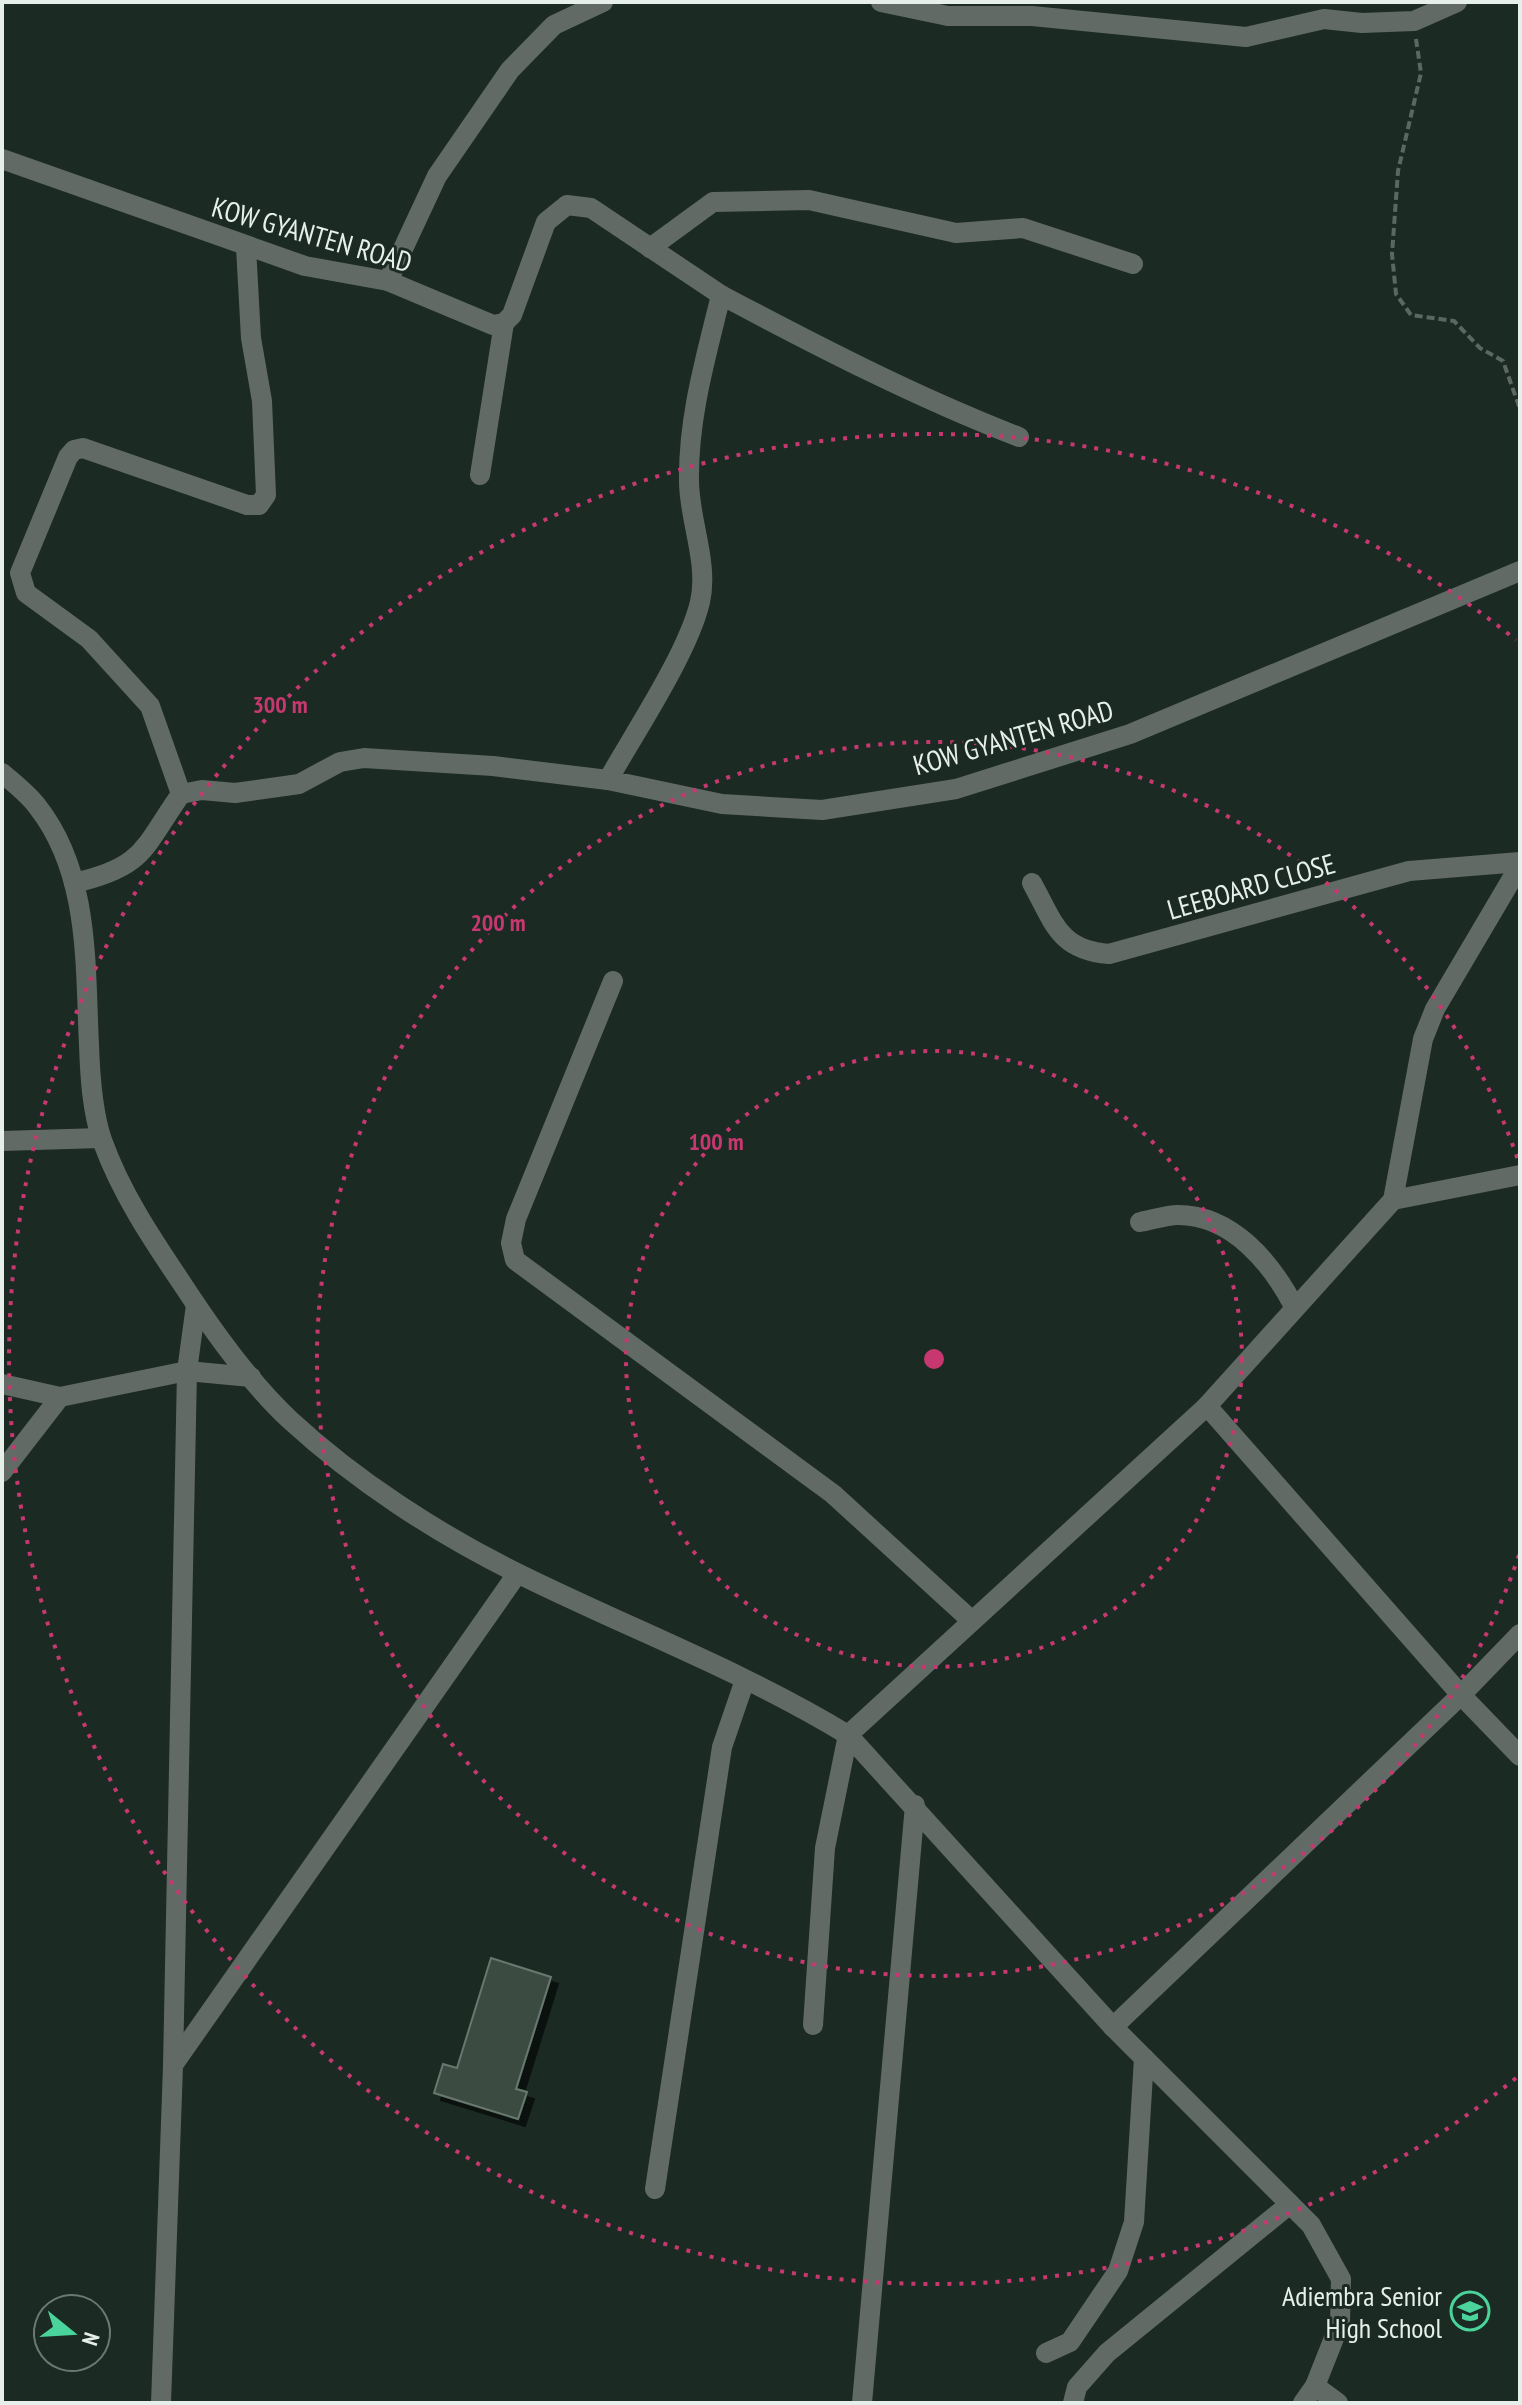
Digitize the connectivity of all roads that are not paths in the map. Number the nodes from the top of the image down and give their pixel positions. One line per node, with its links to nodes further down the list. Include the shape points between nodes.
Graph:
1 (603, 2): 9 (street, via 554,25 510,70 437,176)
2 (881, 2): 4 (street, via 948,16)
3 (1457, 2): 4 (street, via 1414,21 1324,19 1246,37)
4 (1035, 9)
5 (2, 159): 6 (street, KOW GYANTEN ROAD)
6 (246, 247): 9 (street, KOW GYANTEN ROAD, via 305,266); 15 (street, via 266,495 259,505 247,505 83,448 74,450)
7 (650, 248): 8 (street, via 713,202 809,200 956,233 1023,228); 10 (street); 11 (street, via 591,208 567,205 546,222 512,315)
8 (1133, 264)
9 (388, 281): 11 (street, KOW GYANTEN ROAD, via 493,325)
10 (721, 295): 12 (street, via 856,366); 17 (street, via 692,418 688,483 701,599 679,652)
11 (504, 323): 13 (street)
12 (1019, 437)
13 (480, 475)
14 (1520, 571): 17 (street, KOW GYANTEN ROAD, via 1130,734 956,789 822,810 722,804)
15 (12, 584): 18 (street, via 89,639 150,706)
16 (2, 773): 20 (street, via 51,825)
17 (608, 780): 18 (street, KOW GYANTEN ROAD, via 364,758 340,762 299,784)
18 (181, 794): 20 (street, via 149,847 112,874)
19 (1520, 863): 21 (street, LEEBOARD CLOSE, via 1409,871 1109,954 1086,952 1062,938); 26 (street, via 1423,1039)
20 (74, 883): 23 (street, via 83,929 90,1069)
21 (1032, 883)
22 (613, 981): 37 (street, via 516,1219 511,1243 515,1260 833,1494)
23 (101, 1138): 24 (street); 28 (street, via 133,1209)
24 (2, 1141)
25 (1520, 1175): 26 (street)
26 (1393, 1200): 29 (street)
27 (1140, 1222): 29 (street, via 1176,1215 1207,1219 1233,1232 1280,1279)
28 (196, 1305): 30 (street); 31 (street)
29 (1295, 1308): 34 (street)
30 (187, 1371): 31 (street); 33 (street); 47 (street)
31 (251, 1377): 36 (street, via 289,1420 387,1497)
32 (2, 1384): 33 (street)
33 (60, 1397): 35 (street)
34 (1207, 1406): 37 (street); 40 (street)
35 (2, 1472)
36 (517, 1574): 39 (street); 47 (street)
37 (972, 1621): 41 (street)
38 (1520, 1634): 40 (street)
39 (745, 1680): 41 (street); 48 (street, via 722,1747)
40 (1461, 1695): 42 (street); 45 (street)
41 (848, 1735): 43 (street); 44 (street, via 825,1848)
42 (1520, 1756)
43 (915, 1805): 45 (street); 53 (street)
44 (813, 2025)
45 (1113, 2027): 46 (street)
46 (1144, 2058): 49 (street); 50 (street, via 1134,2222 1118,2271 1070,2342)
47 (173, 2066): 52 (street)
48 (655, 2189)
49 (1290, 2204): 51 (street, via 1311,2225 1341,2279 1340,2323); 54 (street, via 1107,2353 1077,2387)
50 (1046, 2353)
51 (1309, 2395): 55 (street)
52 (161, 2403)
53 (862, 2403)
54 (1073, 2403)
55 (1338, 2403)

